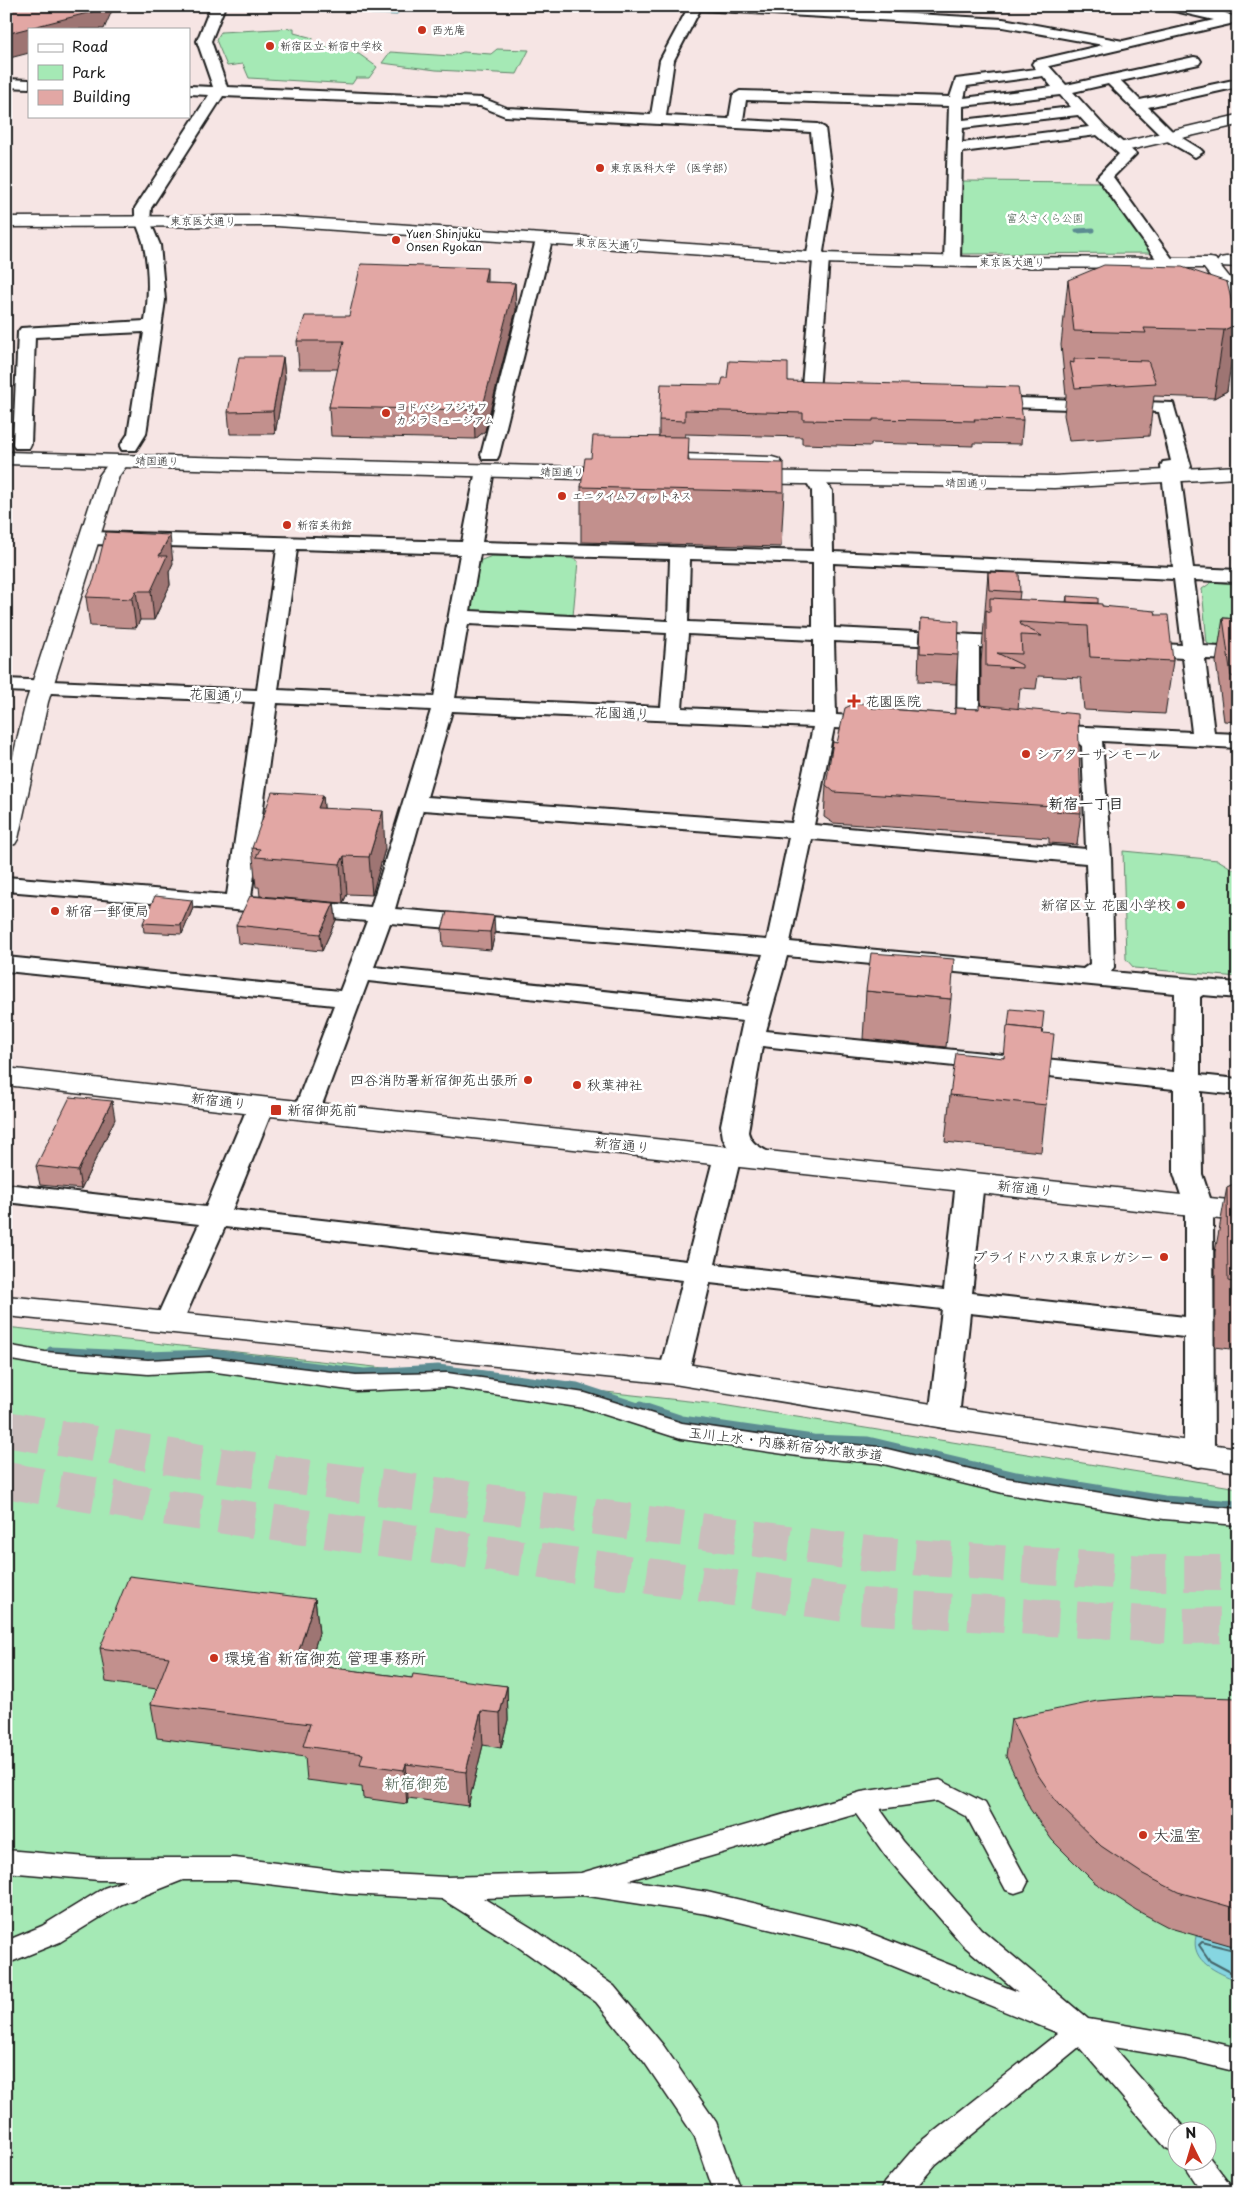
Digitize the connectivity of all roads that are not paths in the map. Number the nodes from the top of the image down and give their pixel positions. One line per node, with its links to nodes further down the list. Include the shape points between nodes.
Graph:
1 (218, 6): 15 (street, via 204,41)
2 (696, 6): 6 (street, via 1003,23); 19 (street, via 667,60)
3 (1171, 6): 4 (street)
4 (1234, 21): 5 (street)
5 (1146, 40): 6 (street); 7 (street)
6 (1124, 45): 8 (street, via 1040,64)
7 (1194, 61): 9 (street); 10 (street)
8 (1045, 72): 14 (street); 16 (street, via 961,82)
9 (1112, 80): 14 (street); 17 (street)
10 (1238, 82): 17 (street)
11 (6, 83): 12 (street)
12 (28, 84)
13 (190, 90): 15 (street)
14 (1063, 90): 16 (street); 18 (street)
15 (219, 91): 19 (street, via 482,102 505,112); 28 (street, via 143,208)
16 (956, 103): 21 (street, via 740,95); 22 (street)
17 (1137, 105): 24 (street)
18 (1081, 110): 22 (street); 23 (street)
19 (658, 120): 21 (street)
20 (1238, 120): 24 (street)
21 (735, 124): 31 (street, via 818,128 825,189 815,254)
22 (955, 125): 26 (street)
23 (1100, 130): 25 (street); 26 (street)
24 (1169, 136): 25 (street); 27 (street)
25 (1121, 147): 34 (street, via 1128,154 1105,177)
26 (956, 148): 32 (street)
27 (1195, 152)
28 (142, 221): 29 (street, 東京医大通り); 30 (street, 東京医大通り, via 277,221); 37 (street, via 152,245 157,300)
29 (6, 222)
30 (544, 240): 31 (street, 東京医大通り); 44 (street)
31 (822, 258): 32 (street, 東京医大通り); 38 (street, via 810,396)
32 (952, 261): 34 (street, 東京医大通り)
33 (1224, 262): 34 (street, 東京医大通り); 35 (street); 36 (street)
34 (1168, 264)
35 (1238, 277)
36 (1238, 300)
37 (154, 326): 40 (street, via 26,332); 41 (street, via 137,434)
38 (850, 398)
39 (968, 401): 45 (street, via 1166,407)
40 (14, 444): 41 (street, 靖国通り)
41 (124, 453): 42 (street, 靖国通り); 44 (street, 靖国通り); 48 (street, via 110,476)
42 (6, 458)
43 (1238, 460): 45 (street, 靖国通り)
44 (487, 463): 46 (street, 靖国通り); 50 (street)
45 (1175, 470): 46 (street, 靖国通り, via 1066,483 979,483); 47 (street, 靖国通り); 53 (street)
46 (808, 471): 52 (street, via 822,491)
47 (1238, 472)
48 (90, 538): 49 (street); 64 (street)
49 (288, 543): 50 (street); 65 (street)
50 (471, 548): 51 (street); 55 (street)
51 (680, 553): 52 (street); 56 (street)
52 (822, 557): 53 (street); 57 (street)
53 (1185, 573): 54 (street); 61 (street)
54 (1238, 576)
55 (458, 617): 56 (street); 66 (street)
56 (678, 627): 57 (street); 67 (street)
57 (823, 633): 58 (street); 68 (street)
58 (969, 640): 59 (street); 70 (street)
59 (1038, 644)
60 (1116, 648): 61 (street)
61 (1194, 652): 62 (street); 73 (street)
62 (1238, 654)
63 (6, 685): 64 (street, 花園通り)
64 (42, 687): 65 (street, 花園通り); 77 (street)
65 (268, 698): 66 (street, 花園通り); 80 (street)
66 (443, 705): 67 (street, 花園通り); 75 (street)
67 (671, 715): 68 (street, 花園通り)
68 (825, 720): 69 (street, 花園通り); 76 (street)
69 (894, 724)
70 (968, 728)
71 (1023, 730): 72 (street)
72 (1081, 734): 73 (street); 78 (street, via 1093,744)
73 (1204, 739): 74 (street)
74 (1238, 741)
75 (415, 803): 76 (street); 81 (street)
76 (802, 832): 78 (street); 82 (street)
77 (6, 839)
78 (1098, 857): 85 (street, via 1102,966)
79 (6, 884): 80 (street)
80 (238, 903): 81 (street)
81 (381, 915): 82 (street); 84 (street)
82 (777, 948): 85 (street); 89 (street)
83 (6, 964): 88 (street)
84 (358, 973): 88 (street); 89 (street)
85 (1088, 977): 86 (street)
86 (1200, 988): 87 (street); 91 (street, via 1188,994)
87 (1238, 991)
88 (348, 999): 94 (street)
89 (755, 1026): 91 (street); 96 (street, via 734,1135 743,1149)
90 (6, 1076): 93 (street, 新宿通り)
91 (1187, 1082): 92 (street); 99 (street, via 1188,1174)
92 (1238, 1087)
93 (261, 1106): 94 (street, 新宿通り); 101 (street)
94 (307, 1110): 95 (street, 新宿通り)
95 (727, 1156): 96 (street, 新宿通り); 102 (street)
96 (763, 1160): 97 (street, 新宿通り)
97 (970, 1182): 99 (street, 新宿通り); 103 (street)
98 (6, 1193): 101 (street)
99 (1199, 1207): 100 (street, 新宿通り); 106 (street)
100 (1238, 1211)
101 (216, 1216): 102 (street); 105 (street)
102 (699, 1271): 103 (street); 108 (street)
103 (958, 1299): 106 (street); 109 (street)
104 (6, 1306): 105 (street)
105 (169, 1321): 108 (street)
106 (1199, 1328): 110 (street)
107 (6, 1352): 112 (street, 玉川上水・内藤新宿分水散歩道, via 148,1367 209,1364 356,1383 447,1380 586,1401 681,1431 805,1449 879,1455 1007,1486 1164,1511)
108 (674, 1373): 109 (street)
109 (944, 1416): 110 (street)
110 (1199, 1456): 111 (street)
111 (1238, 1460)
112 (1238, 1517)
113 (861, 1802): 116 (street, via 940,1790 976,1810); 117 (street); 120 (street, via 894,1848 972,1936)
114 (6, 1861): 115 (street, via 99,1869)
115 (186, 1869): 118 (street, via 235,1869 349,1883); 119 (street, via 113,1896 51,1934)
116 (1015, 1882)
117 (582, 1884): 118 (street); 120 (street, via 707,1903 857,1939)
118 (446, 1888): 123 (street, via 526,1938 605,1994 654,2054 706,2131)
119 (6, 1953)
120 (1081, 2030): 121 (street, via 1184,2047); 122 (street); 124 (street, via 926,2155)
121 (1238, 2060)
122 (1166, 2128)
123 (728, 2192)
124 (894, 2192)

